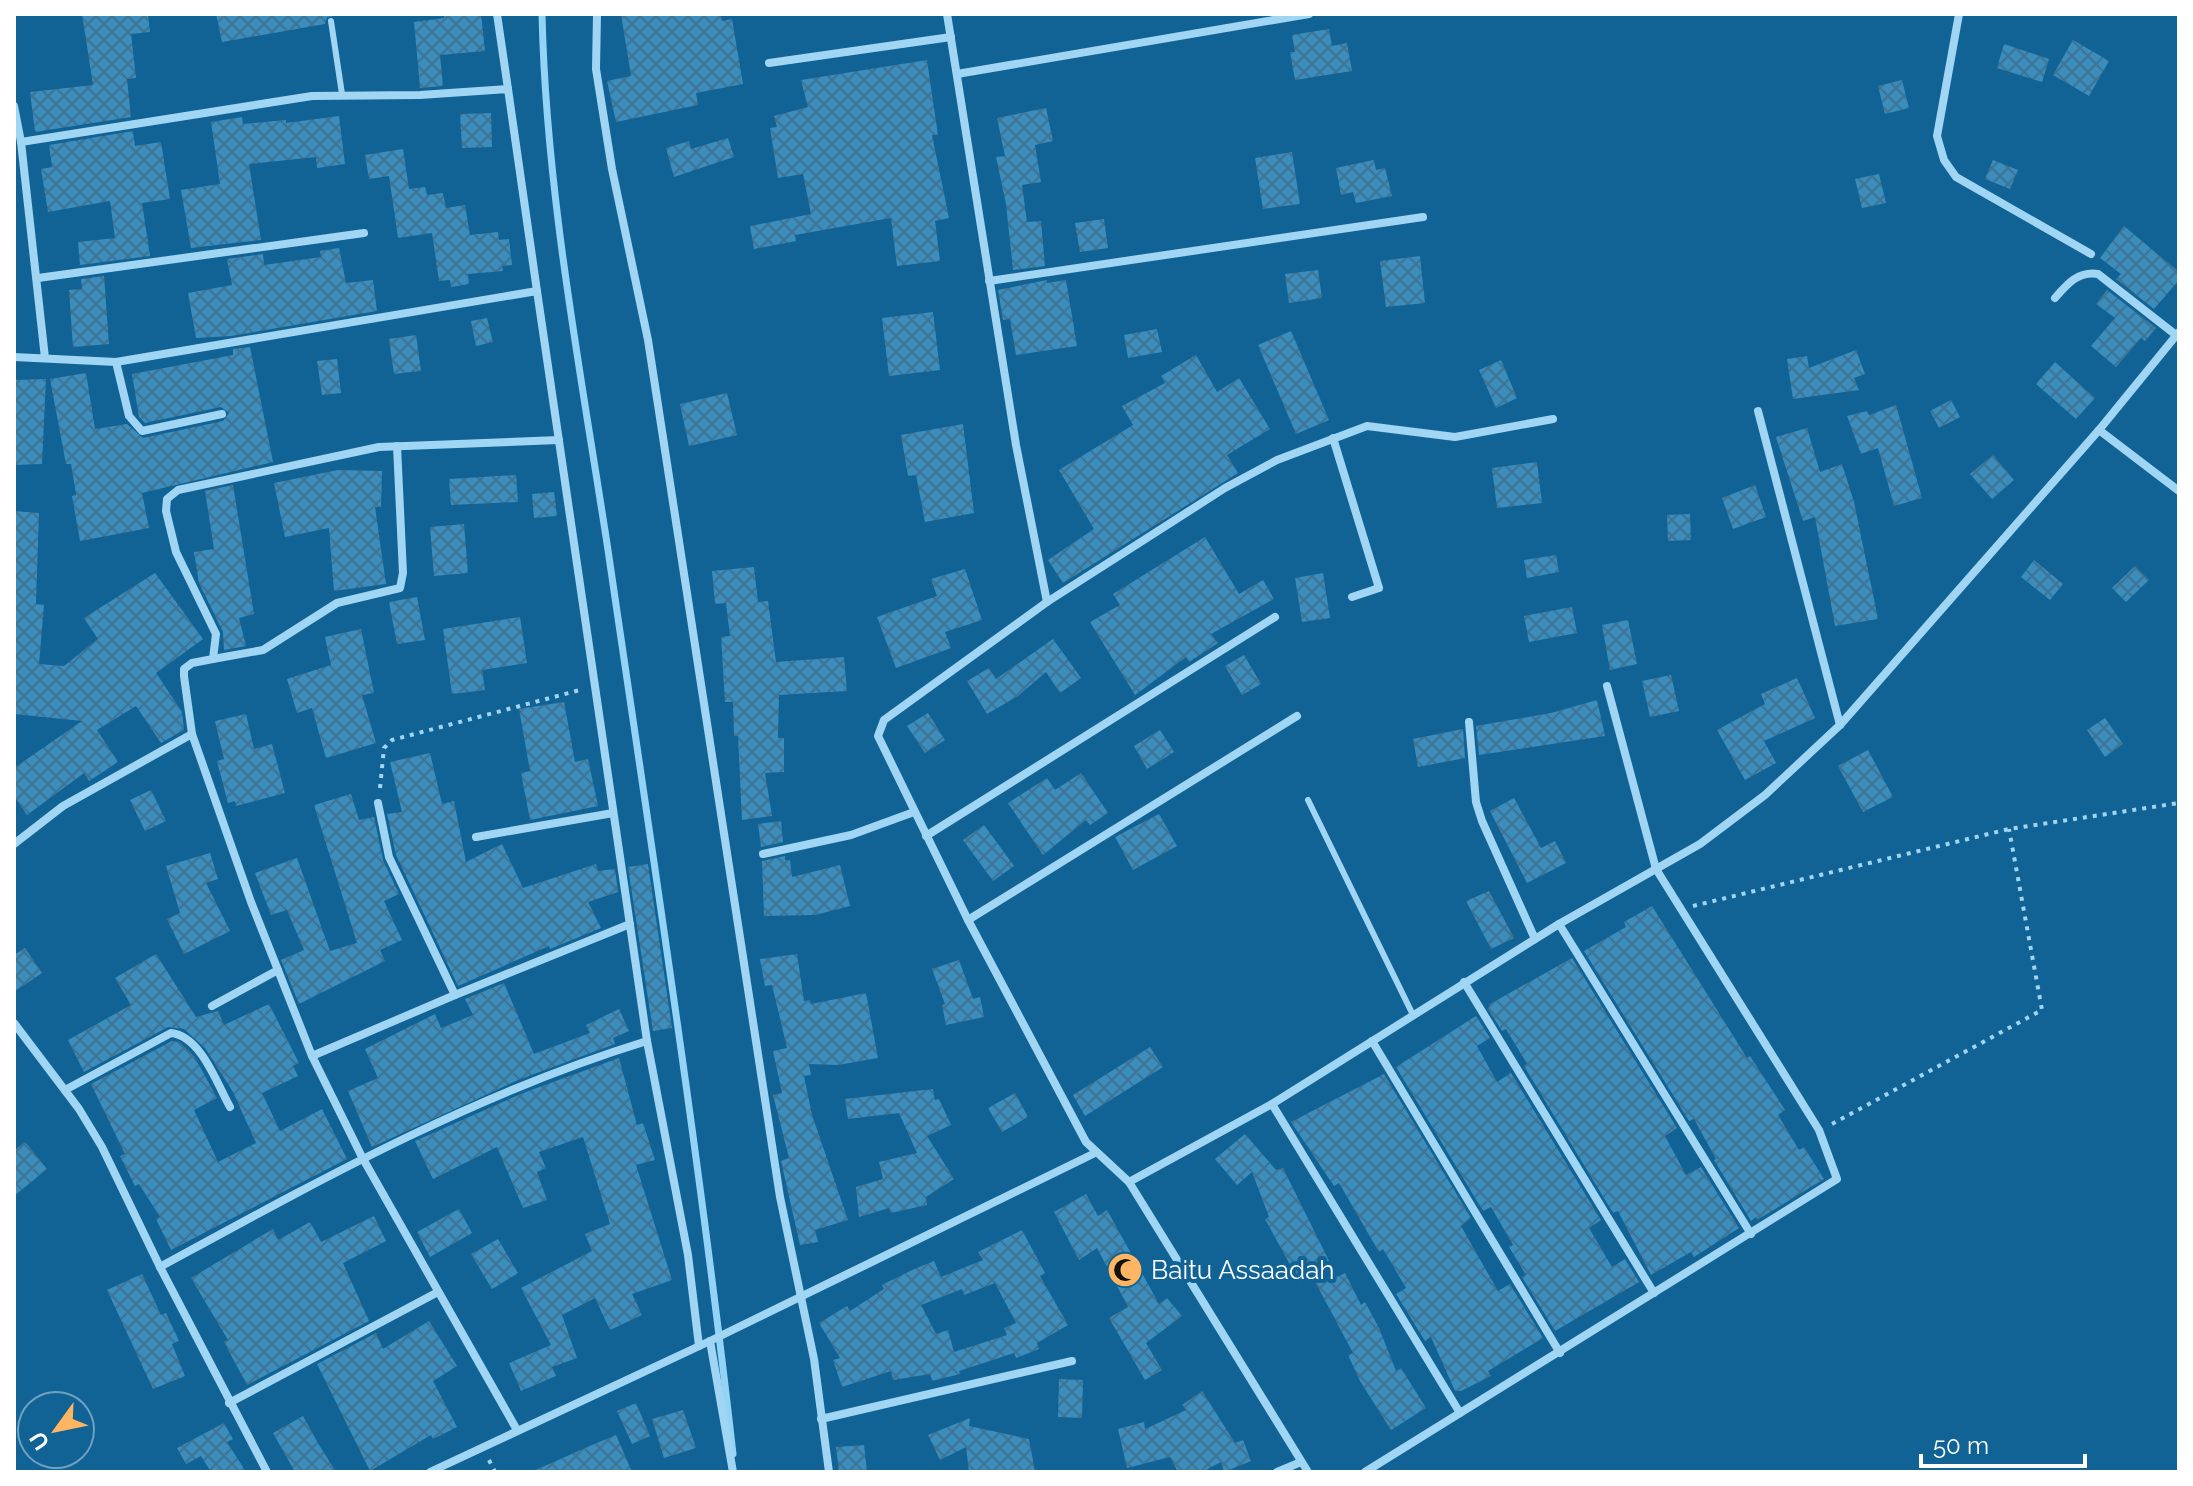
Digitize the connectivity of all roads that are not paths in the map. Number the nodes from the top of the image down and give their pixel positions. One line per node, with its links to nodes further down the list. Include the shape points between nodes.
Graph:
1 (497, 14): 10 (street)
2 (597, 14): 74 (street, via 600,97 648,340)
3 (947, 14): 7 (street)
4 (1309, 14): 9 (street)
5 (1959, 14): 16 (street, via 1937,136 1944,160 1956,177)
6 (331, 21): 11 (lane)
7 (951, 37): 8 (street); 9 (street)
8 (769, 63)
9 (957, 74): 18 (street)
10 (508, 89): 11 (street); 19 (street)
11 (342, 94): 13 (street, via 225,107)
12 (14, 106): 13 (street)
13 (21, 142): 17 (street)
14 (1423, 217): 18 (street)
15 (364, 233): 17 (street)
16 (2091, 254)
17 (38, 278): 23 (street)
18 (989, 281): 34 (street)
19 (537, 291): 24 (street); 30 (street)
20 (2055, 298): 21 (street, via 2069,282 2087,272 2098,274)
21 (2178, 334): 28 (street)
22 (14, 357): 23 (street)
23 (45, 358): 24 (street)
24 (116, 362): 26 (street, via 129,416 142,431)
25 (1758, 411): 40 (street)
26 (222, 414)
27 (1553, 419): 29 (street, via 1455,437 1378,426)
28 (2099, 430): 32 (street); 40 (street)
29 (1333, 438): 33 (street, via 1379,588); 34 (street, via 1240,479)
30 (559, 440): 31 (street); 45 (street)
31 (397, 446): 36 (street, via 400,588 337,603 263,650); 36 (street, via 357,450 172,493 166,511 172,540 216,634)
32 (2179, 491)
33 (1352, 597)
34 (1047, 602): 44 (street, via 884,720 880,746)
35 (1275, 617): 46 (street)
36 (213, 659): 41 (street, via 184,669)
37 (1607, 686): 50 (street)
38 (1297, 716): 51 (street)
39 (1469, 722): 54 (street, via 1476,802)
40 (1840, 725): 50 (street, via 1765,795 1700,844)
41 (192, 734): 48 (street, via 63,806); 55 (street)
42 (1308, 800): 59 (lane)
43 (378, 803): 57 (street, via 389,857)
44 (914, 812): 46 (street); 49 (street, via 851,835)
45 (613, 813): 47 (street); 52 (street)
46 (926, 836): 51 (street)
47 (476, 837)
48 (14, 844)
49 (763, 854)
50 (1656, 869): 53 (street); 70 (street, via 1819,1130 1837,1179)
51 (968, 920): 67 (street)
52 (630, 924): 57 (street); 61 (street)
53 (1559, 924): 54 (street); 70 (street)
54 (1535, 939): 56 (street)
55 (278, 970): 58 (street); 63 (street)
56 (1464, 982): 59 (street); 73 (street)
57 (455, 995): 63 (street)
58 (212, 1006)
59 (1413, 1015): 62 (street)
60 (14, 1023): 64 (street)
61 (647, 1041): 68 (street, via 526,1084); 76 (street, via 688,1255)
62 (1372, 1041): 65 (street); 77 (street)
63 (312, 1056): 68 (street)
64 (65, 1090): 66 (street, via 171,1033 181,1034); 71 (street, via 102,1147)
65 (1272, 1104): 69 (street); 80 (street)
66 (230, 1107)
67 (1095, 1153): 69 (street); 74 (street)
68 (362, 1157): 71 (street); 72 (street)
69 (1129, 1182): 83 (street)
70 (1751, 1234): 73 (street)
71 (160, 1267): 79 (street)
72 (438, 1292): 79 (street); 82 (street)
73 (1654, 1293): 77 (street)
74 (798, 1297): 75 (street); 81 (street, via 814,1359)
75 (714, 1339): 76 (street); 86 (street)
76 (699, 1346): 82 (street)
77 (1560, 1353): 80 (street)
78 (1072, 1361): 81 (street)
79 (229, 1403): 84 (street)
80 (1460, 1413): 90 (street)
81 (821, 1419): 87 (street)
82 (517, 1430): 85 (street)
83 (1301, 1462): 88 (street); 89 (street)
84 (267, 1472)
85 (430, 1472)
86 (733, 1472)
87 (829, 1472)
88 (1277, 1472)
89 (1308, 1472)
90 (1365, 1472)

